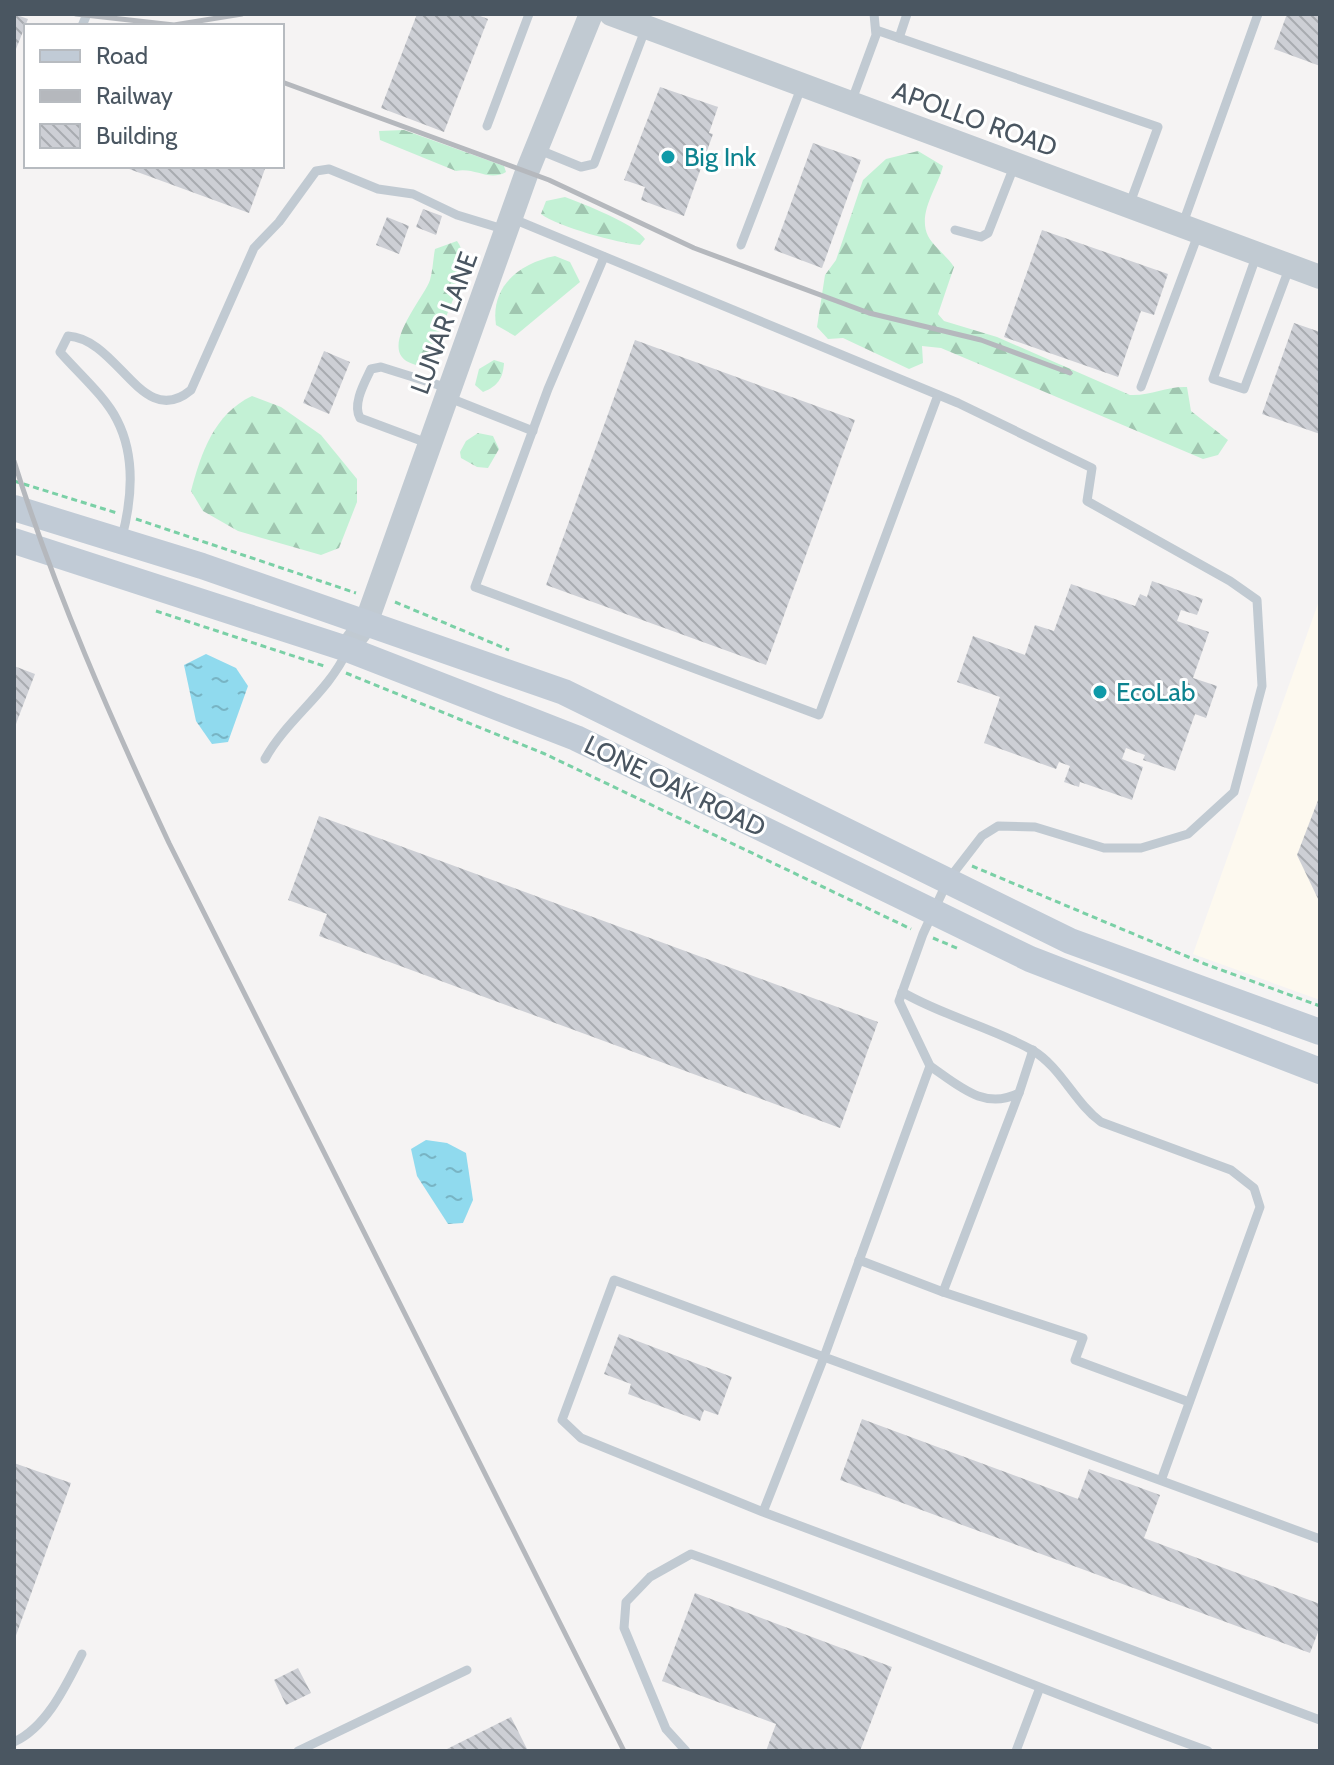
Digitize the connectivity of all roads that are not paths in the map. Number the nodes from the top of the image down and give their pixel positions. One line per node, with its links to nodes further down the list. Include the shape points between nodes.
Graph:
1 (529, 14): 12 (lane)
2 (591, 14): 13 (street, LUNAR LANE)
3 (611, 14): 7 (street, APOLLO ROAD)
4 (874, 14): 8 (lane)
5 (907, 14): 9 (lane)
6 (1258, 14): 17 (lane)
7 (646, 27): 10 (street, APOLLO ROAD); 13 (lane, via 594,164 581,167)
8 (876, 30): 9 (lane); 11 (lane)
9 (899, 38): 15 (lane, via 1158,127)
10 (802, 85): 11 (street, APOLLO ROAD); 19 (lane)
11 (851, 103): 14 (street, APOLLO ROAD)
12 (487, 126)
13 (537, 149): 16 (street, LUNAR LANE)
14 (1015, 164): 15 (street, APOLLO ROAD); 18 (lane, via 988,233 981,237)
15 (1129, 206): 17 (street, APOLLO ROAD)
16 (509, 224): 21 (lane); 25 (street, LUNAR LANE); 30 (lane, via 457,215 413,194 378,189 329,169 316,171 254,248 191,390 182,397 162,400 145,394 103,349 83,337 68,336 60,352 117,420 132,476)
17 (1190, 229): 20 (street, APOLLO ROAD); 24 (lane)
18 (955, 230)
19 (741, 245)
20 (1257, 254): 22 (street, APOLLO ROAD); 22 (lane, via 1213,379 1244,389)
21 (604, 257): 26 (lane); 27 (lane)
22 (1290, 266): 23 (street, APOLLO ROAD)
23 (1320, 277)
24 (1141, 387)
25 (448, 393): 27 (lane); 28 (street, LUNAR LANE); 28 (lane, via 376,367 360,396 360,418)
26 (938, 395): 27 (lane, via 819,715 475,587); 35 (lane, via 1092,468 1087,501 1257,600 1262,686 1234,792 1188,834 1141,848 1104,848 1035,827 998,826 982,836)
27 (533, 431)
28 (430, 444): 32 (street, LUNAR LANE)
29 (14, 508): 30 (main road, LONE OAK ROAD)
30 (124, 528): 32 (main road, LONE OAK ROAD)
31 (14, 541): 33 (main road, LONE OAK ROAD, via 122,573)
32 (371, 611): 33 (street, LUNAR LANE); 35 (main road, LONE OAK ROAD, via 564,692)
33 (343, 659): 34 (lane, via 278,734); 36 (main road, LONE OAK ROAD, via 576,738)
34 (265, 759)
35 (955, 871): 36 (lane); 38 (main road, LONE OAK ROAD, via 1070,941)
36 (927, 922): 37 (lane); 41 (main road, LONE OAK ROAD)
37 (902, 992): 39 (lane, via 932,1010); 40 (lane, via 899,1001)
38 (1320, 1032)
39 (1033, 1050): 42 (lane); 46 (lane, via 1101,1122 1231,1170 1254,1188 1260,1207)
40 (930, 1066): 42 (lane, via 989,1101); 43 (lane)
41 (1320, 1071)
42 (1019, 1093): 44 (lane)
43 (859, 1260): 44 (lane); 45 (lane)
44 (943, 1292): 46 (lane, via 1083,1338 1075,1360)
45 (824, 1357): 47 (lane); 48 (lane); 48 (lane, via 614,1280 562,1420 581,1438)
46 (1189, 1402): 47 (lane)
47 (1162, 1478): 49 (lane)
48 (763, 1512): 53 (lane)
49 (1320, 1539)
50 (82, 1654): 54 (lane, via 59,1699)
51 (467, 1670): 55 (lane)
52 (1039, 1690): 56 (lane, via 691,1554 650,1577 626,1602 624,1628 666,1729); 57 (lane); 58 (lane)
53 (1320, 1720)
54 (14, 1742)
55 (298, 1751)
56 (686, 1751)
57 (1016, 1751)
58 (1208, 1751)

